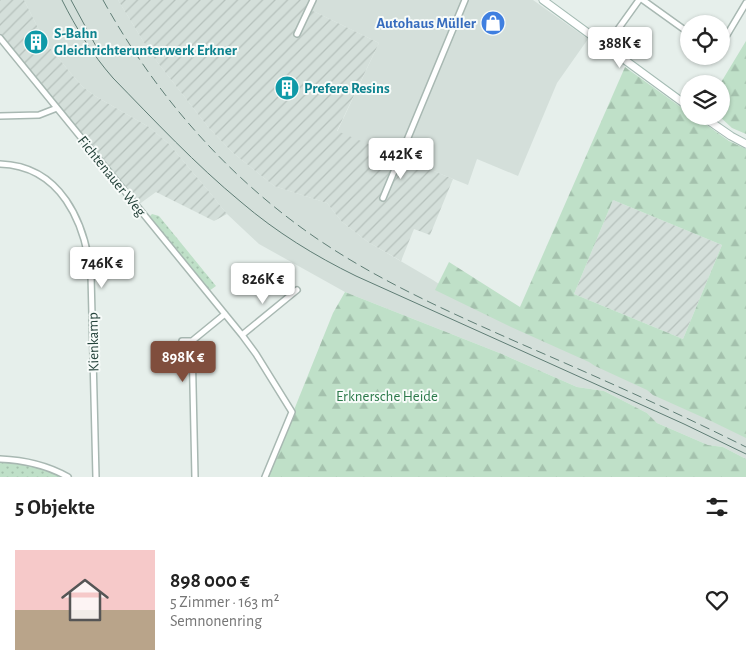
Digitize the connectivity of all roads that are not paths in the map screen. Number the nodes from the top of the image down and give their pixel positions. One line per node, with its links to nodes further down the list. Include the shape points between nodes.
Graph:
1 (313, 0): 8 (street)
2 (465, 0): 17 (street)
3 (543, 0): 10 (main road)
4 (641, 0): 6 (street); 10 (street)
5 (746, 3): 7 (street)
6 (680, 27)
7 (730, 30)
8 (296, 34)
9 (0, 38): 12 (street, Fichtenauer Weg)
10 (606, 46): 11 (main road)
11 (680, 100)
12 (57, 108): 13 (street, via 39,115); 19 (street, Fichtenauer Weg)
13 (0, 116)
14 (715, 125): 15 (main road)
15 (746, 144)
16 (0, 164): 25 (street, Kienkamp, via 25,168 52,185 70,205 89,254)
17 (383, 198)
18 (297, 290): 20 (street)
19 (225, 314): 20 (street, Fichtenauer Weg); 22 (street)
20 (242, 335): 27 (street, Fichtenauer Weg, via 292,412)
21 (182, 341): 22 (street)
22 (192, 341): 26 (street)
23 (0, 459): 24 (street, via 36,464)
24 (68, 477)
25 (96, 477)
26 (195, 477)
27 (265, 477)

